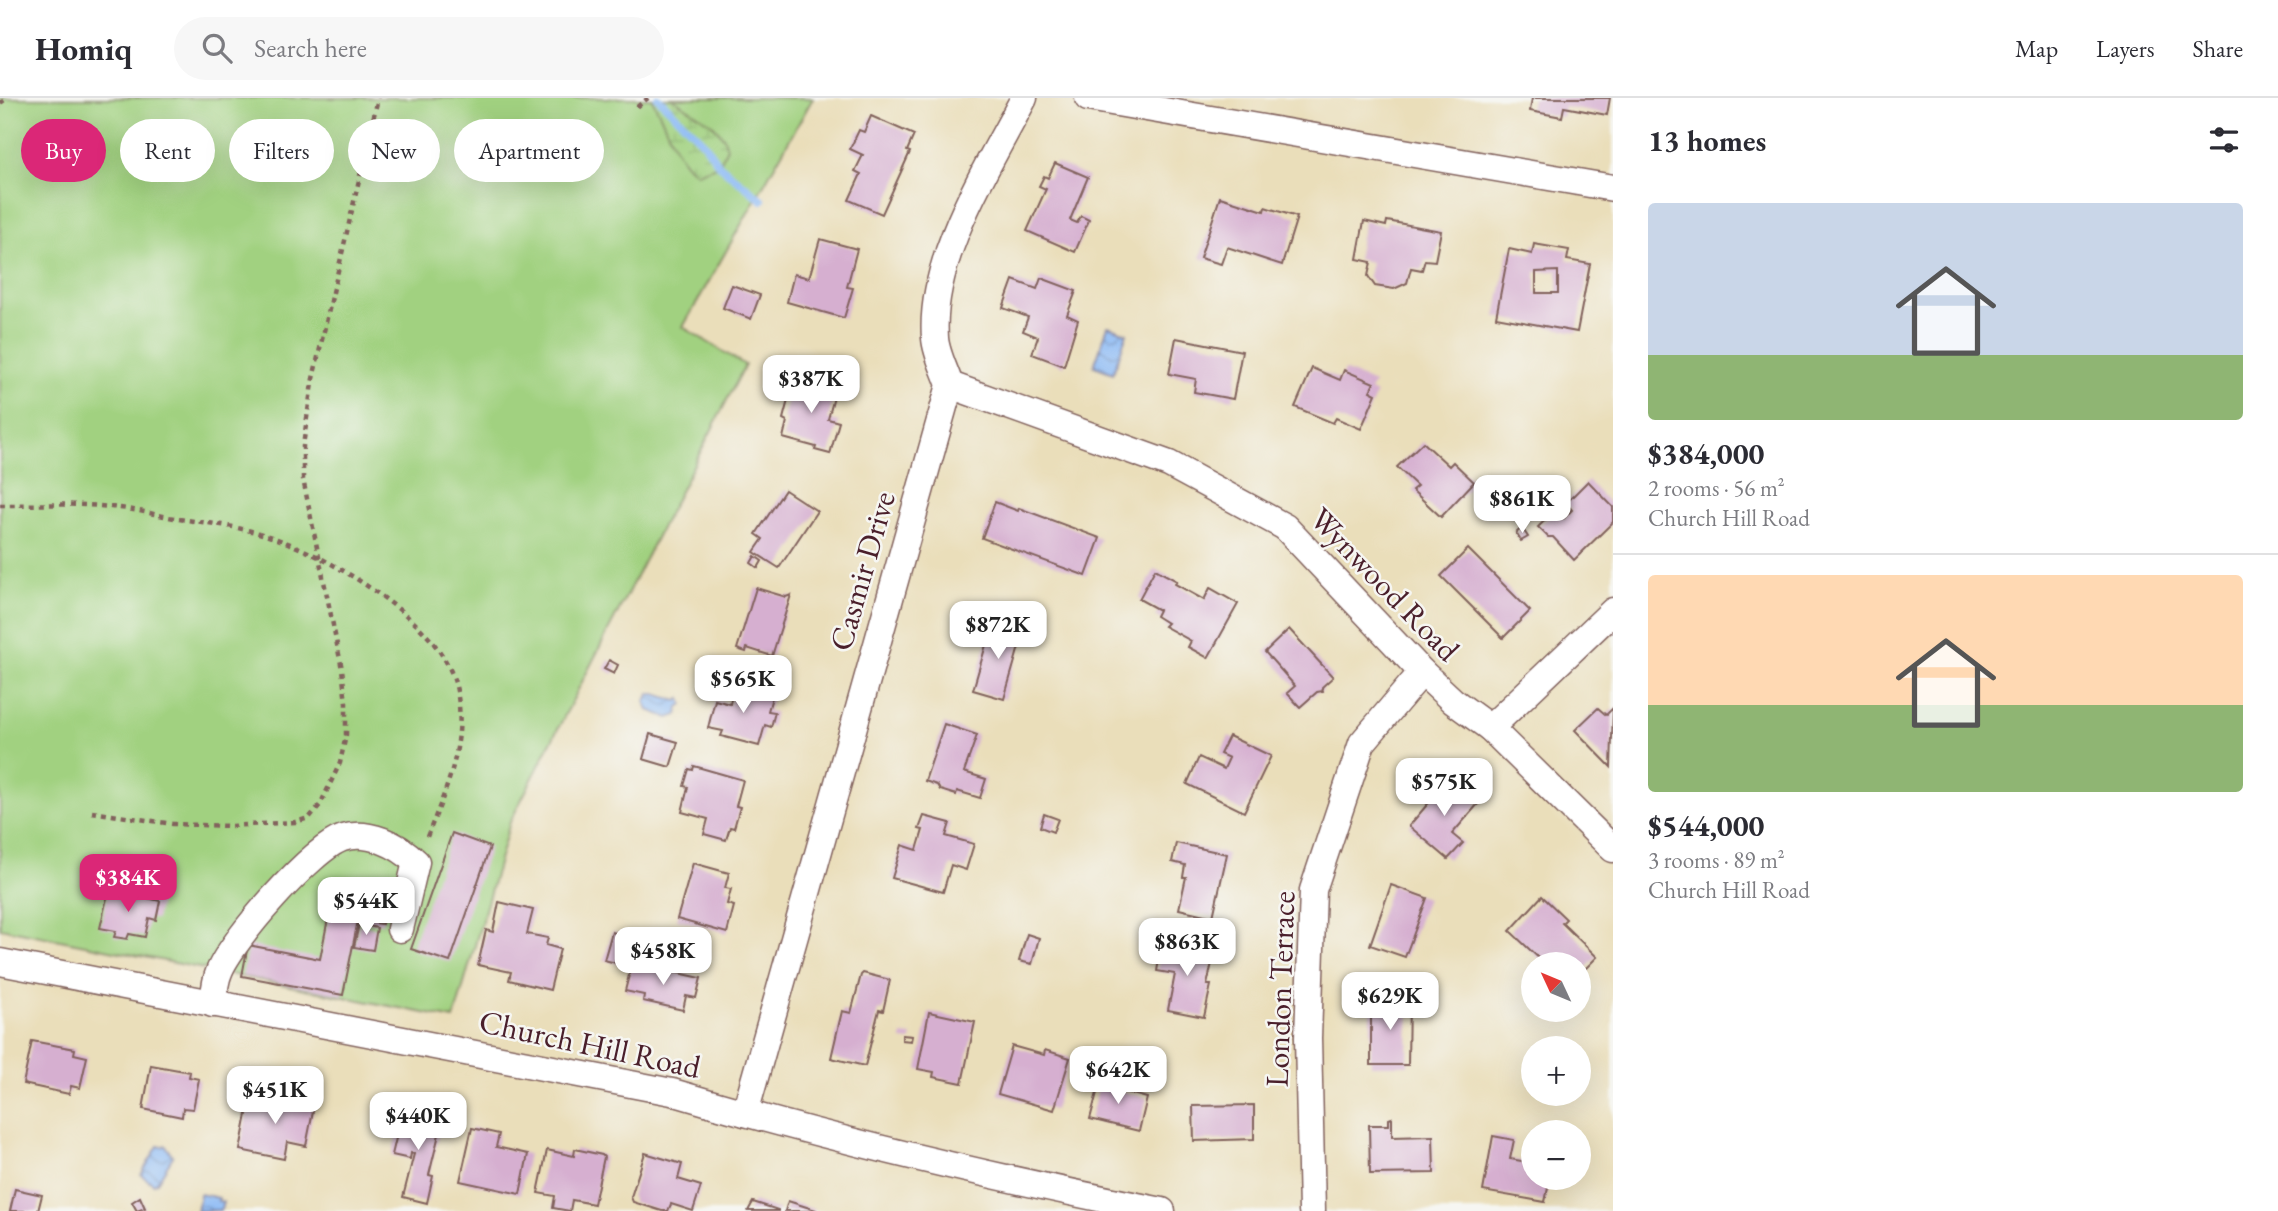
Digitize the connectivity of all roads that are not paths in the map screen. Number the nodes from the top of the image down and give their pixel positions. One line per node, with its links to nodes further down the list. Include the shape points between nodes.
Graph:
1 (1024, 98): 4 (street, via 949,246 937,301 935,340)
2 (1088, 98): 3 (street)
3 (1613, 188)
4 (950, 384): 6 (street, Wynwood Road, via 1169,464 1285,527); 12 (street, Casmir Drive)
5 (1613, 611): 7 (street)
6 (1422, 672): 7 (street, Wynwood Road); 14 (street, London Terrace, via 1362,743 1312,890 1308,1038)
7 (1490, 728): 8 (street, Wynwood Road)
8 (1613, 849)
9 (400, 929): 11 (street, via 416,862 391,844 363,836 345,837 329,844 277,894 229,953 218,972)
10 (0, 962): 11 (street, Church Hill Road)
11 (213, 1004): 12 (street, Church Hill Road, via 672,1092)
12 (745, 1113): 13 (street, Church Hill Road, via 1027,1184)
13 (1162, 1211)
14 (1312, 1211)

